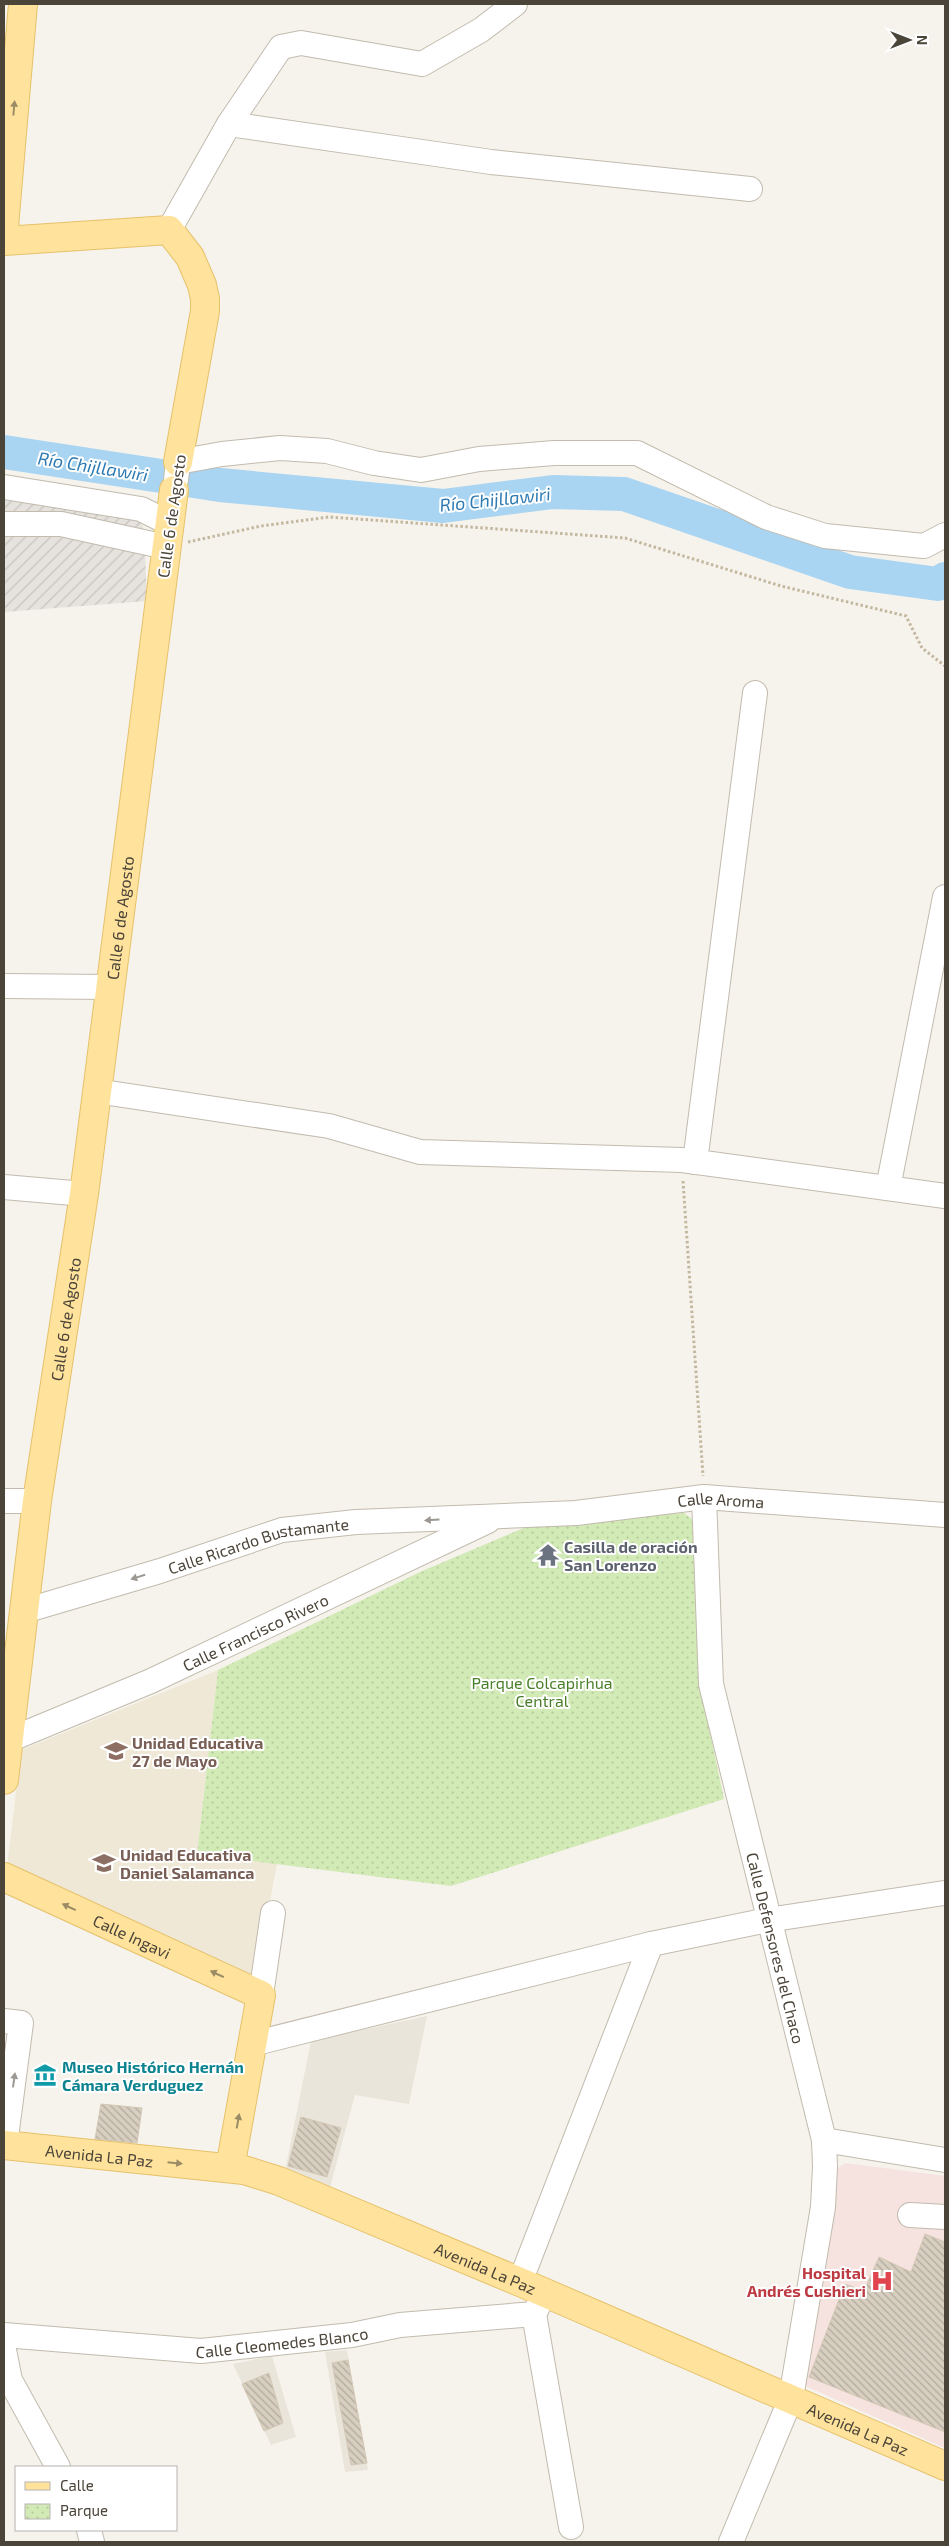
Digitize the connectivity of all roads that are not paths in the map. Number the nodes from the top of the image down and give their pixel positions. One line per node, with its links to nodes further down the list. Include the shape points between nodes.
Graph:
1 (23, 4): 5 (main road, one-way to 1)
2 (515, 4): 3 (street, via 481,30 422,64 301,43 281,47)
3 (229, 124): 4 (street, via 491,162); 6 (street)
4 (750, 189)
5 (4, 227)
6 (168, 230): 7 (main road); 8 (main road, Calle 6 de Agosto, via 190,257 199,274 205,299)
7 (4, 241)
8 (177, 474): 11 (main road, Calle 6 de Agosto); 12 (street, via 222,454 280,448 328,451 374,463 421,470 479,459 554,453 637,453 766,516 825,536 924,546)
9 (4, 487): 11 (street, via 141,509)
10 (4, 524): 11 (street, via 61,524)
11 (167, 535): 16 (main road, Calle 6 de Agosto)
12 (945, 535)
13 (755, 693): 18 (street)
14 (945, 897): 20 (street)
15 (4, 986): 16 (street)
16 (109, 987): 17 (main road, Calle 6 de Agosto)
17 (96, 1091): 18 (street, via 329,1126 420,1152); 21 (main road, Calle 6 de Agosto)
18 (688, 1161): 20 (street)
19 (4, 1188): 21 (street)
20 (888, 1188): 22 (street)
21 (84, 1194): 25 (main road, Calle 6 de Agosto)
22 (945, 1196)
23 (704, 1497): 26 (street, Calle Aroma, via 576,1513); 27 (street, Calle Aroma); 34 (street, Calle Defensores del Chaco, via 711,1684)
24 (4, 1501): 25 (street)
25 (36, 1502): 28 (main road, Calle 6 de Agosto)
26 (498, 1516): 28 (street, Calle Ricardo Bustamante, one-way to 28, via 356,1522 282,1530 160,1571); 29 (street, Calle Francisco Rivero, via 151,1682)
27 (945, 1516)
28 (24, 1611): 29 (main road, Calle 6 de Agosto)
29 (6, 1740): 30 (main road, Calle 6 de Agosto)
30 (4, 1780)
31 (4, 1877): 36 (main road, Calle Ingavi, one-way to 31)
32 (944, 1893): 34 (street)
33 (274, 1913): 36 (street)
34 (768, 1920): 35 (street); 39 (street, Calle Defensores del Chaco)
35 (651, 1944): 38 (street); 45 (street)
36 (261, 1995): 38 (main road)
37 (4, 2021): 40 (street, one-way to 37, via 21,2023)
38 (252, 2044): 42 (main road, one-way to 38)
39 (824, 2140): 41 (street); 49 (street, Calle Defensores del Chaco, via 823,2207)
40 (4, 2145): 42 (main road, Avenida La Paz, one-way to 42)
41 (945, 2160)
42 (230, 2168): 45 (main road, Avenida La Paz, via 279,2182)
43 (910, 2215): 44 (street)
44 (945, 2217)
45 (520, 2282): 46 (main road, Avenida La Paz)
46 (540, 2304): 47 (street, Calle Cleomedes Blanco, via 352,2335 201,2350); 49 (main road, Avenida La Paz); 52 (street)
47 (4, 2335)
48 (4, 2350): 50 (street, via 10,2380)
49 (791, 2398): 51 (main road, Avenida La Paz); 53 (street, Calle Defensores del Chaco)
50 (57, 2466)
51 (945, 2466)
52 (571, 2527)
53 (731, 2542)

